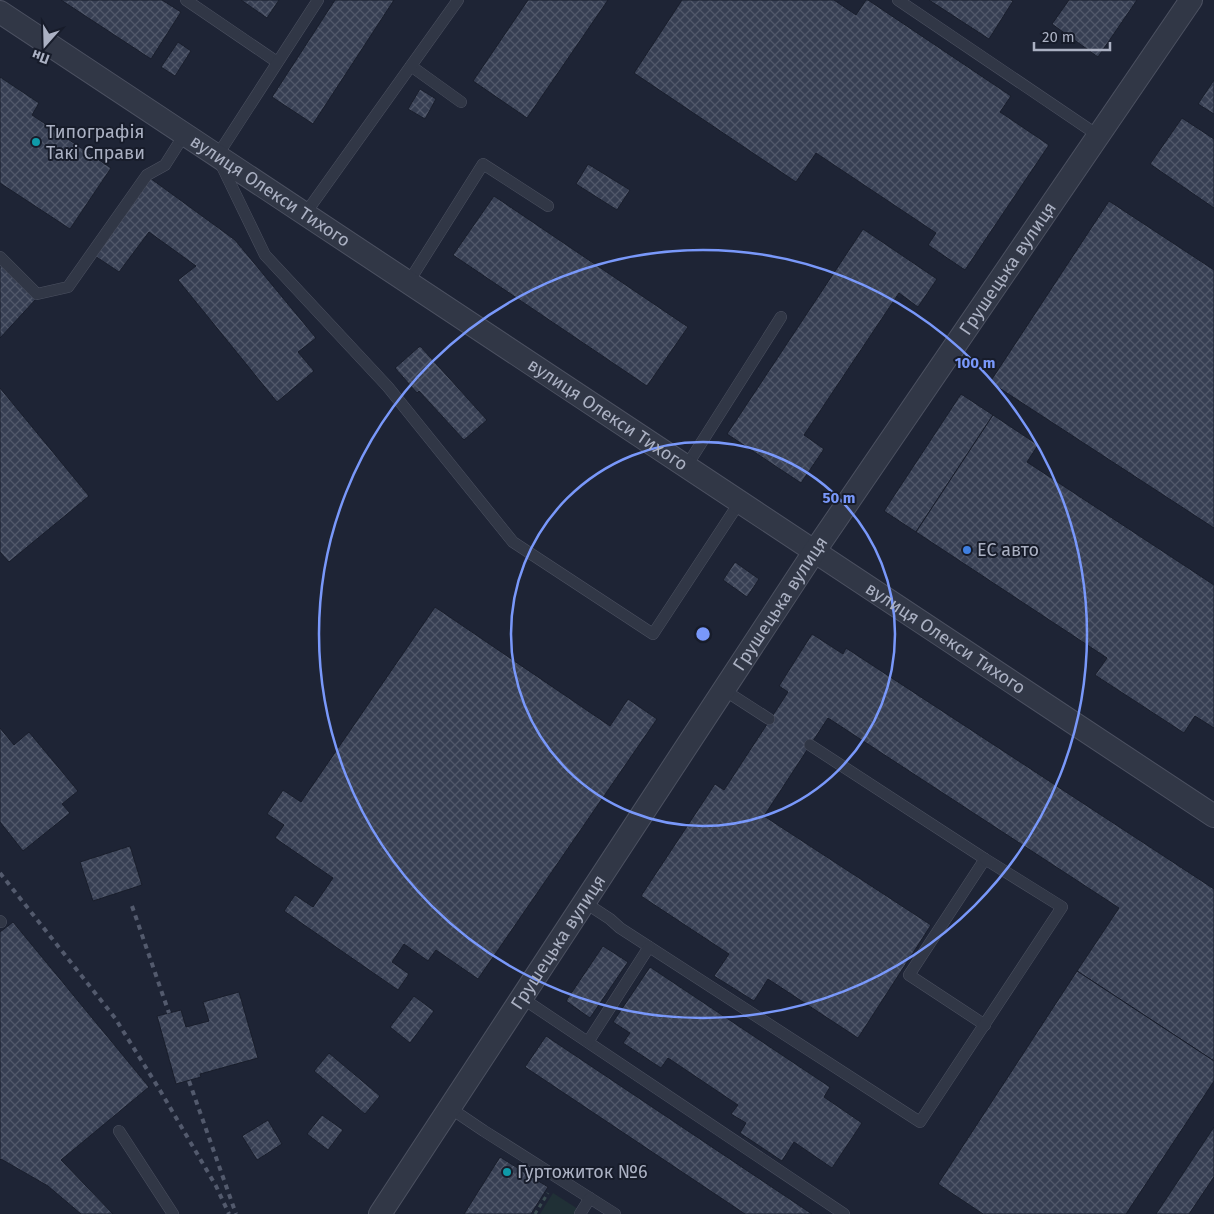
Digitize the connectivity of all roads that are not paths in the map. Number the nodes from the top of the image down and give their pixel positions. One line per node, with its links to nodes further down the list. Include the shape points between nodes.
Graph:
1 (186, 0): 7 (lane)
2 (318, 0): 7 (lane)
3 (458, 0): 8 (lane)
4 (898, 0): 11 (lane)
5 (1191, 0): 11 (street, Грушецька вулиця)
6 (0, 12): 10 (street, вулиця Олекси Тихого)
7 (277, 62): 12 (lane)
8 (411, 66): 9 (lane); 14 (lane)
9 (461, 102)
10 (184, 135): 12 (street, вулиця Олекси Тихого); 15 (lane, via 165,165 147,175 68,287 37,294)
11 (1099, 136): 20 (street, Грушецька вулиця)
12 (217, 156): 14 (street, вулиця Олекси Тихого); 19 (lane, via 266,255 388,387 513,542 653,634)
13 (548, 206): 16 (lane, via 484,164)
14 (305, 214): 16 (street, вулиця Олекси Тихого)
15 (0, 257)
16 (408, 283): 18 (street, вулиця Олекси Тихого)
17 (781, 317): 18 (lane)
18 (686, 467): 19 (street, вулиця Олекси Тихого)
19 (739, 503): 20 (street, вулиця Олекси Тихого)
20 (814, 552): 21 (street, Грушецька вулиця); 24 (street, вулиця Олекси Тихого)
21 (724, 690): 22 (lane); 26 (street, Грушецька вулиця)
22 (769, 719)
23 (810, 745): 25 (lane)
24 (1214, 816)
25 (985, 859): 29 (lane, via 909,976); 29 (lane, via 1062,908)
26 (584, 902): 27 (lane); 28 (street, Грушецька вулиця)
27 (649, 947): 29 (lane, via 920,1122); 30 (lane)
28 (522, 998): 30 (lane); 31 (street, Грушецька вулиця)
29 (985, 1025)
30 (588, 1042): 38 (lane)
31 (450, 1108): 33 (lane); 35 (street, Грушецька вулиця)
32 (119, 1131): 34 (lane)
33 (590, 1198): 36 (lane); 37 (lane)
34 (173, 1214)
35 (380, 1214)
36 (580, 1214)
37 (615, 1214)
38 (844, 1214)

